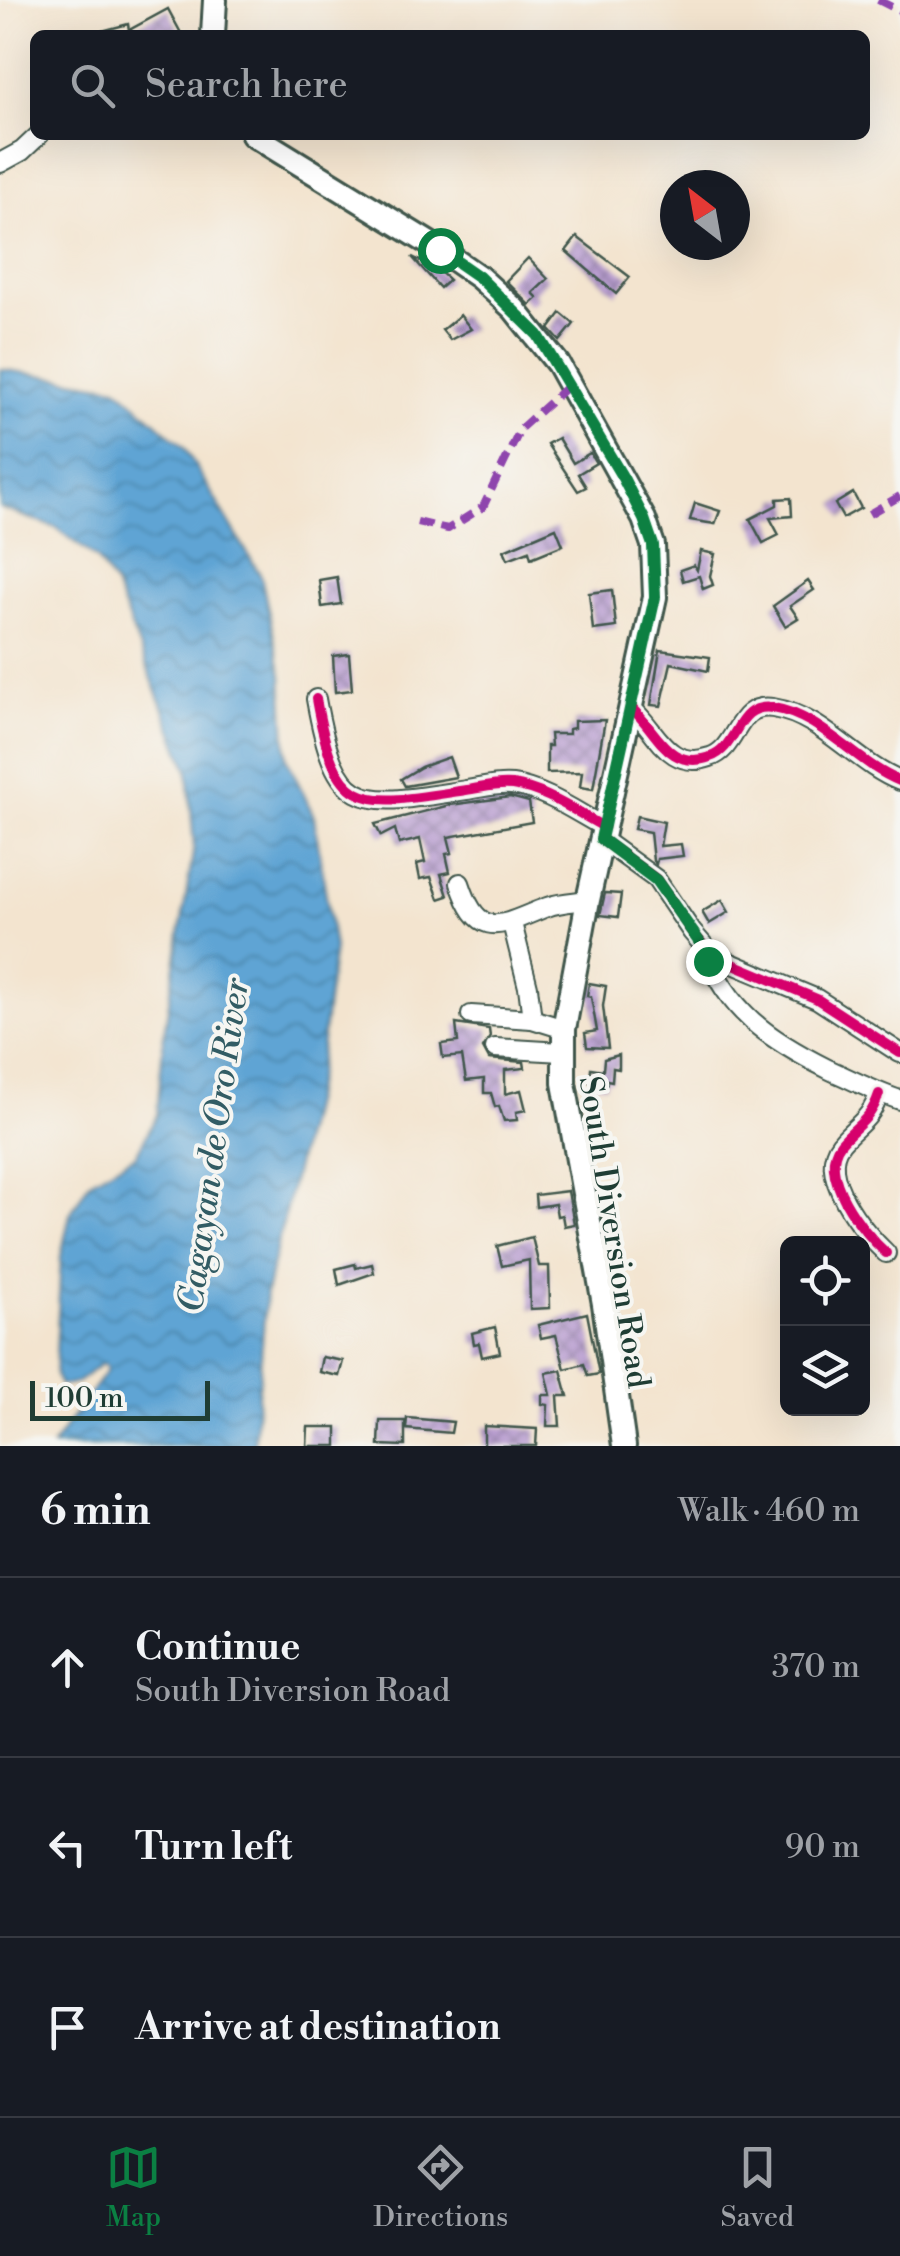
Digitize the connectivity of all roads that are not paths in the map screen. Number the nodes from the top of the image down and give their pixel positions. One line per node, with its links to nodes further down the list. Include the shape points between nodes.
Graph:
1 (215, 0): 2 (main road)
2 (213, 30)
3 (34, 140): 5 (street)
4 (260, 140): 7 (main road, South Diversion Road, via 479,277 558,364 653,545 655,597)
5 (0, 163)
6 (316, 699): 9 (street, via 336,772 358,794 393,800 516,785 558,802)
7 (631, 708): 8 (street, via 671,753 698,759 728,744 748,714 778,709); 9 (main road, South Diversion Road)
8 (900, 780)
9 (602, 833): 11 (main road, South Diversion Road); 13 (street, via 656,880)
10 (460, 883): 12 (street, via 484,922)
11 (588, 900): 12 (street, via 552,905); 16 (main road, South Diversion Road)
12 (512, 924): 15 (street)
13 (703, 947): 18 (street, via 816,999); 19 (street, via 728,994 759,1030)
14 (471, 1015): 15 (street)
15 (532, 1019): 16 (street)
16 (563, 1040): 17 (street); 22 (main road, South Diversion Road, via 564,1083)
17 (496, 1048)
18 (900, 1053)
19 (879, 1094): 20 (street); 21 (street, via 873,1112 838,1146 833,1160 854,1219)
20 (900, 1100)
21 (886, 1252)
22 (624, 1446)

